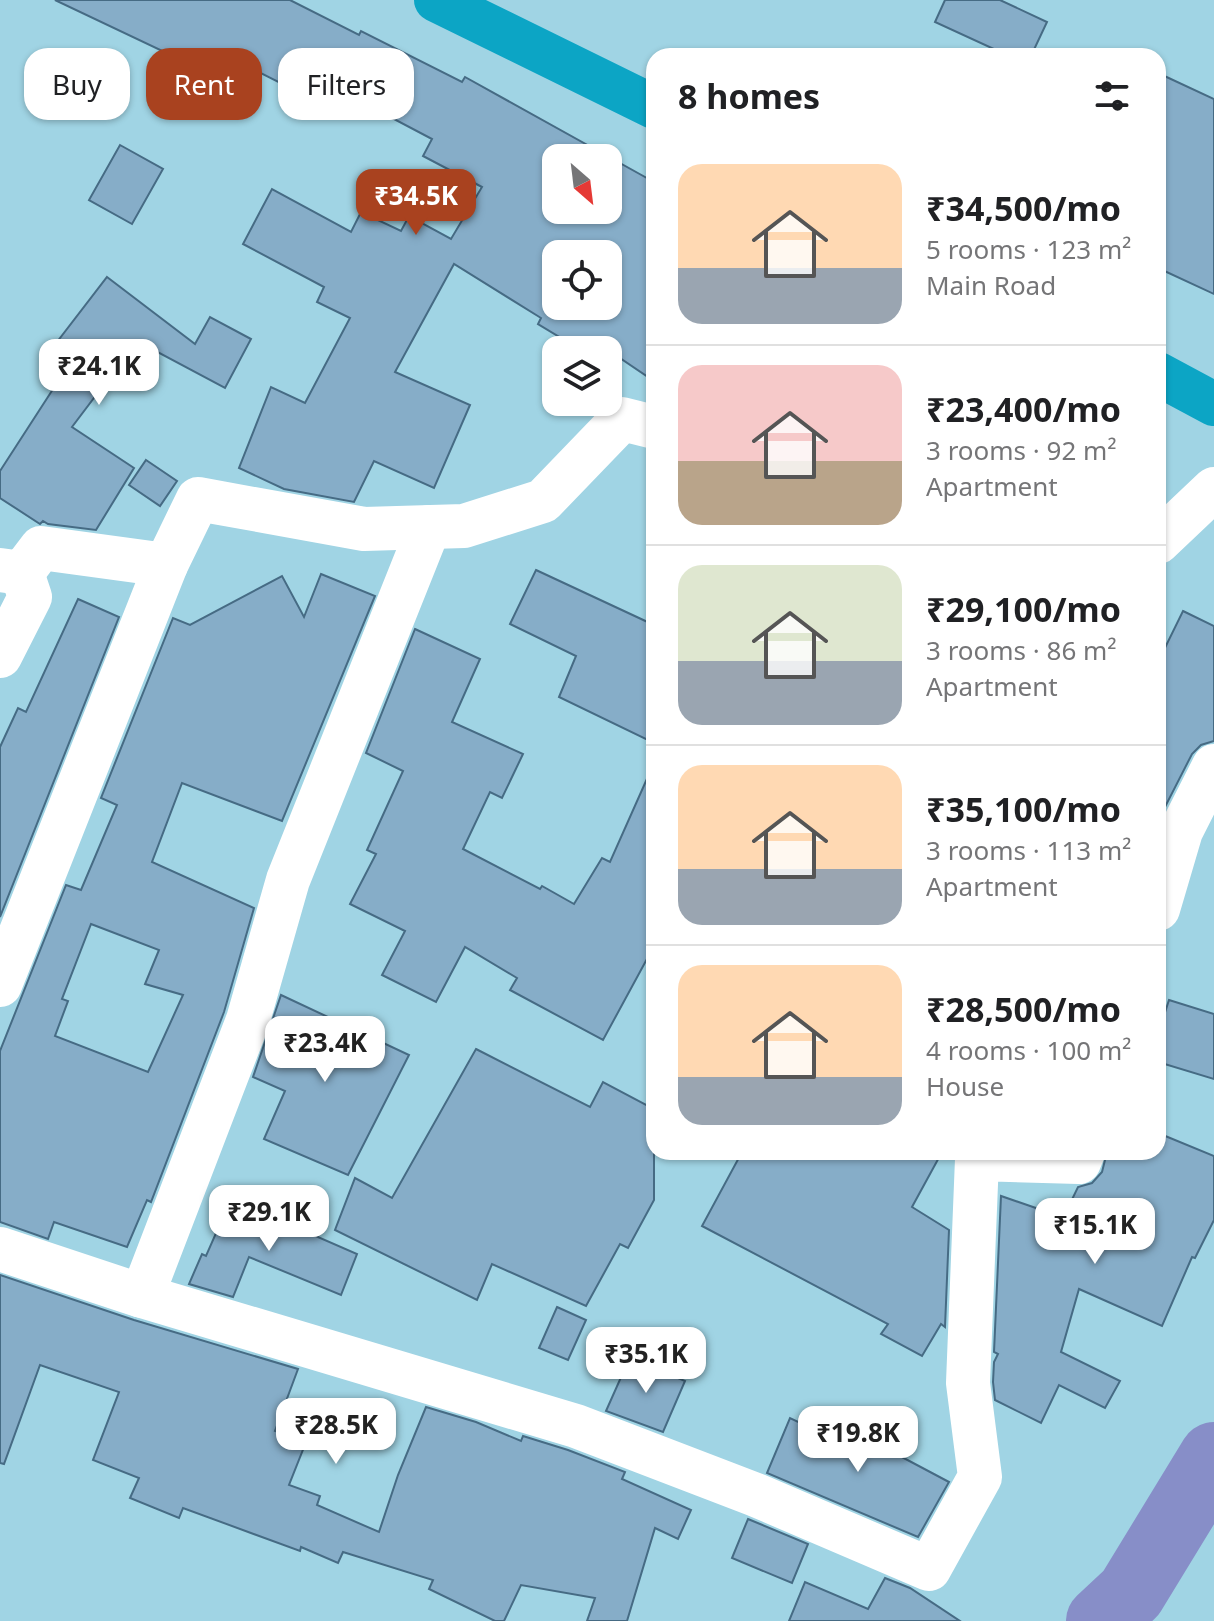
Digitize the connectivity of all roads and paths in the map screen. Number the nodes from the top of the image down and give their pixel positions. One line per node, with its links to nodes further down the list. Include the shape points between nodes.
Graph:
1 (436, 0): 2 (highway)
2 (646, 103)
3 (1166, 378): 4 (highway)
4 (1214, 404)
5 (646, 425): 7 (street, via 622,419 543,501 464,526)
6 (1214, 489): 8 (street)
7 (429, 527): 9 (street, via 364,529 198,499); 19 (street, via 288,880 248,1020)
8 (1166, 534)
9 (166, 565): 10 (street, via 41,548); 14 (street)
10 (11, 572): 11 (street, via 30,597)
11 (0, 656)
12 (1214, 766): 13 (street, via 1181,831)
13 (1166, 882)
14 (0, 985)
15 (977, 1160): 19 (street, via 968,1383 980,1477 929,1569 576,1426)
16 (1011, 1160): 17 (street)
17 (1080, 1160)
18 (0, 1249): 19 (street)
19 (142, 1296)

